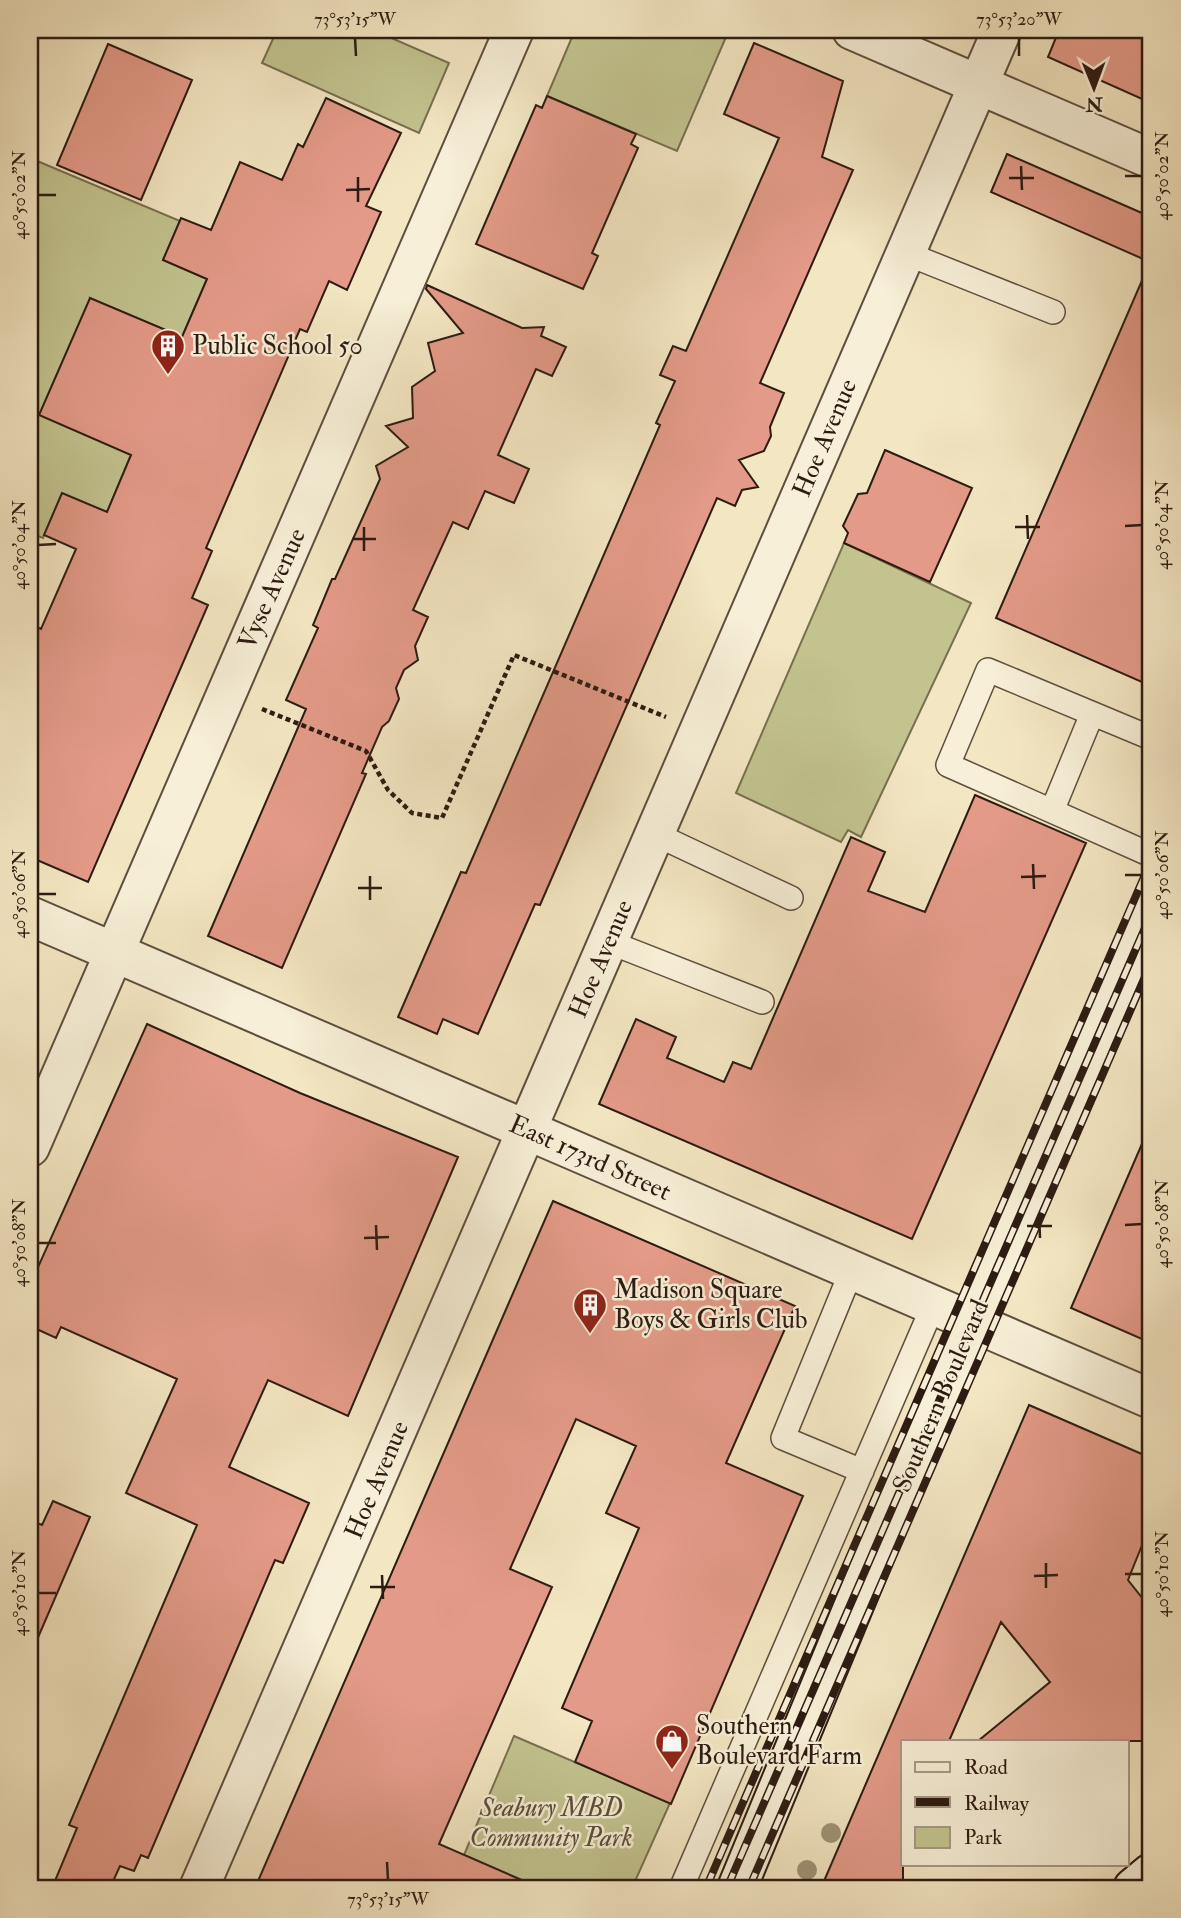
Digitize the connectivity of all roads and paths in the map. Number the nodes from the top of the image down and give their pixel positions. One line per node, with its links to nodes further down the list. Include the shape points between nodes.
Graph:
1 (514, 30): 19 (street, Vyse Avenue)
2 (852, 30): 4 (street)
3 (1002, 30): 4 (street, Hoe Avenue)
4 (978, 84): 5 (street); 6 (street, Hoe Avenue)
5 (1151, 159)
6 (905, 253): 7 (lane); 13 (street, Hoe Avenue)
7 (1053, 312)
8 (260, 708): 10 (path, via 366,751 388,790 412,813 442,818 514,656)
9 (1093, 714): 11 (lane); 12 (lane); 12 (lane, via 988,670 948,765)
10 (666, 717)
11 (1151, 738)
12 (1052, 811): 14 (lane)
13 (655, 834): 15 (lane); 18 (street, Hoe Avenue)
14 (1151, 855)
15 (791, 898)
16 (1151, 906): 25 (street, Southern Boulevard)
17 (30, 916): 19 (street, East 173rd Street)
18 (609, 942): 20 (lane); 21 (street, Hoe Avenue)
19 (115, 952): 21 (street, East 173rd Street); 22 (street, Vyse Avenue)
20 (762, 1002)
21 (528, 1131): 23 (street, East 173rd Street); 29 (street, Hoe Avenue)
22 (30, 1147)
23 (851, 1272): 24 (street, East 173rd Street); 27 (lane, via 783,1438)
24 (933, 1306): 25 (street, East 173rd Street); 27 (lane)
25 (971, 1322): 26 (street, East 173rd Street); 31 (street, Southern Boulevard)
26 (1151, 1399)
27 (862, 1471): 30 (lane)
28 (1151, 1873): 32 (street)
29 (200, 1888)
30 (685, 1888)
31 (737, 1888)
32 (1133, 1888)

